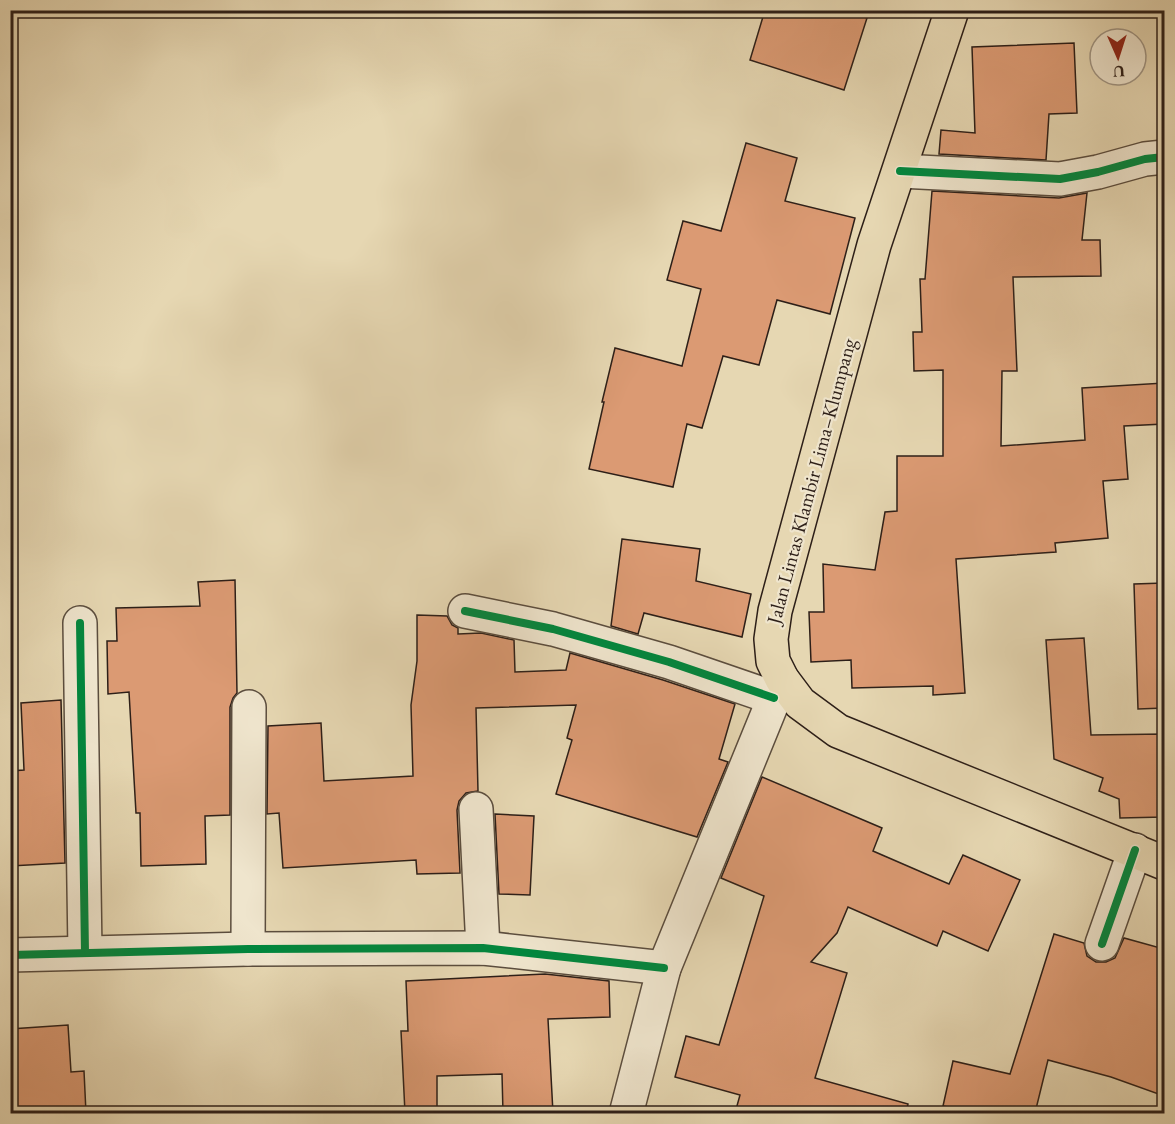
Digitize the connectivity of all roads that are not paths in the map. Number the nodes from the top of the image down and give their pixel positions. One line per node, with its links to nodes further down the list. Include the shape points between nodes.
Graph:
1 (952, 10): 3 (main road, Jalan Lintas Klambir Lima–Klumpang)
2 (1164, 157): 3 (street, via 1060,179)
3 (900, 171): 6 (main road, Jalan Lintas Klambir Lima–Klumpang, via 874,244 775,611 771,639)
4 (465, 611): 6 (street, via 553,629)
5 (80, 623): 14 (street)
6 (778, 689): 9 (main road, Jalan Lintas Klambir Lima–Klumpang, via 838,730); 16 (street)
7 (249, 707): 13 (street)
8 (476, 809): 12 (street)
9 (1135, 850): 10 (main road, Jalan Lintas Klambir Lima–Klumpang); 11 (street)
10 (1164, 863)
11 (1102, 944)
12 (483, 948): 13 (street); 16 (street)
13 (248, 949): 14 (street)
14 (84, 952): 15 (street)
15 (10, 955)
16 (664, 968): 17 (street)
17 (626, 1113)

